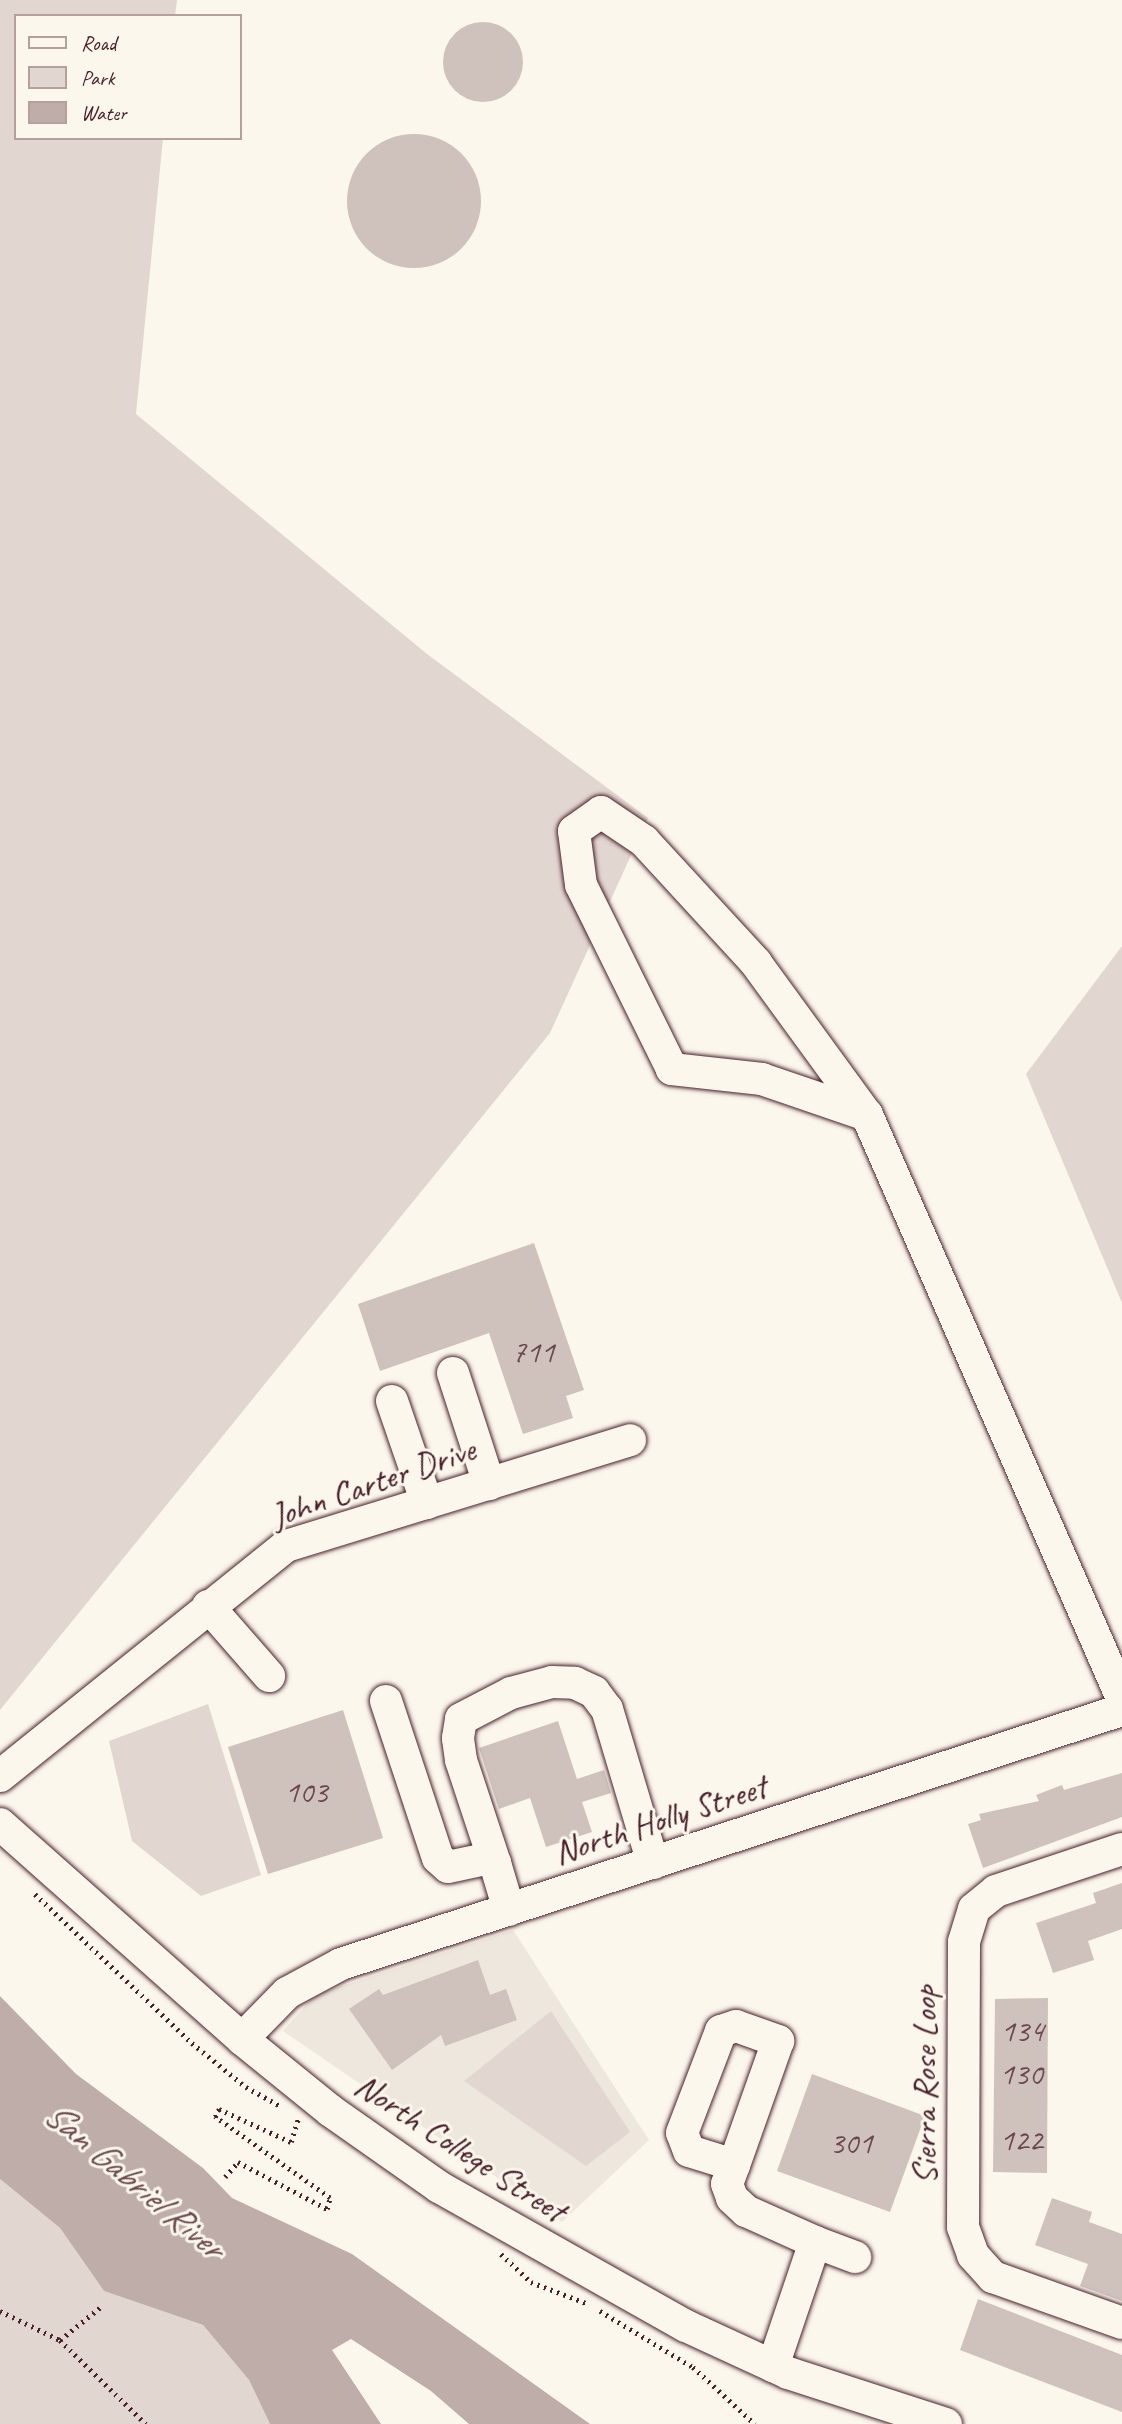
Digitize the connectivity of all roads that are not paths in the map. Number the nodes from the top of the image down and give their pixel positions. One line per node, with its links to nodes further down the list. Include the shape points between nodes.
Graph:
1 (867, 1115): 1 (street, via 756,963 644,841 601,812 575,831 581,885 672,1069 762,1080); 9 (street)
2 (453, 1373): 5 (street)
3 (391, 1401): 6 (street)
4 (630, 1440): 5 (street, John Carter Drive)
5 (489, 1484): 6 (street, John Carter Drive)
6 (427, 1503): 7 (street, John Carter Drive, via 286,1546)
7 (208, 1606): 8 (street); 12 (street, John Carter Drive)
8 (269, 1676)
9 (1122, 1698)
10 (386, 1701): 15 (street, via 438,1858 448,1867 485,1859)
11 (1122, 1710): 16 (street, North Holly Street)
12 (0, 1776)
13 (0, 1824): 18 (street, North College Street)
14 (1122, 1849): 22 (street, Sierra Rose Loop, via 996,1891 974,1909 964,1942 963,2227 973,2255 993,2277)
15 (495, 1863): 16 (street, via 461,1760 461,1719 511,1693 552,1682 575,1683 594,1692 607,1709); 17 (street)
16 (653, 1863): 17 (street, North Holly Street)
17 (509, 1910): 18 (street, North Holly Street, via 341,1964 287,1993)
18 (242, 2039): 23 (street, North College Street, via 331,2111 439,2187 686,2326)
19 (734, 2165): 20 (street, via 727,2184 732,2198 746,2211)
20 (815, 2242): 21 (street); 23 (street)
21 (855, 2257)
22 (1122, 2323)
23 (773, 2366): 24 (street, North College Street)
24 (946, 2424)

